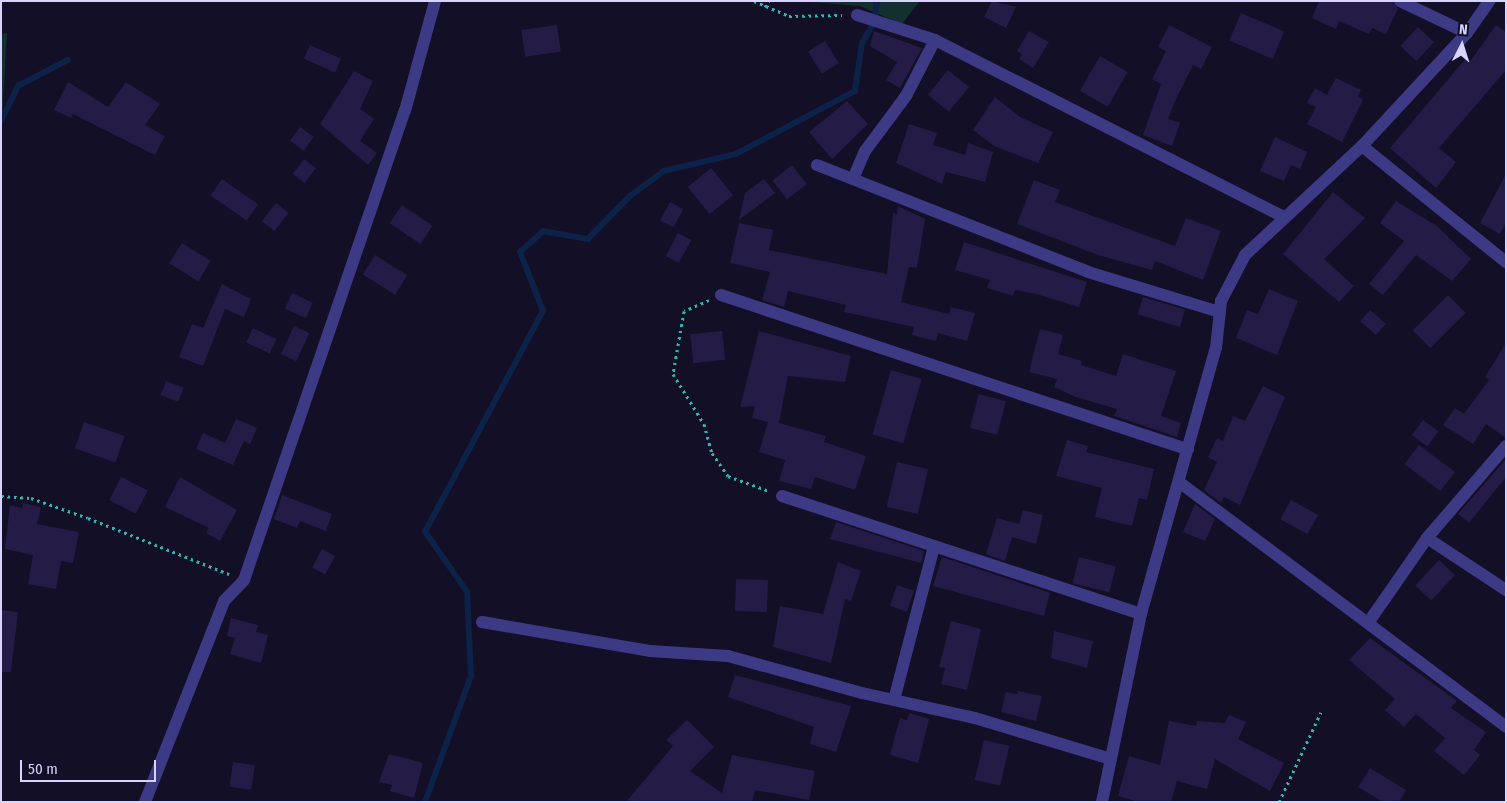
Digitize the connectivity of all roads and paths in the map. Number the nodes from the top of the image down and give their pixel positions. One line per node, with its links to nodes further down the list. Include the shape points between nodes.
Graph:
1 (435, 1): 24 (street, via 404,111)
2 (754, 1): 6 (path)
3 (769, 1): 6 (path)
4 (1400, 1): 8 (street)
5 (1489, 1): 8 (street)
6 (765, 7): 7 (path, via 789,16)
7 (857, 14): 9 (street)
8 (1467, 33): 10 (street)
9 (935, 40): 12 (street, via 906,96 865,151); 13 (street)
10 (1362, 146): 13 (street); 14 (street)
11 (817, 165): 12 (street)
12 (852, 179): 16 (street, via 1088,272)
13 (1284, 217): 16 (street, via 1246,255 1221,300)
14 (1506, 262)
15 (721, 295): 18 (street); 21 (path, via 684,311 673,374 704,424 712,453 728,476)
16 (1220, 312): 18 (street, via 1216,348)
17 (1506, 446): 22 (street)
18 (1188, 449): 19 (street)
19 (1179, 482): 26 (street); 28 (street)
20 (1, 496): 24 (path, via 31,498)
21 (782, 496): 23 (street)
22 (1427, 538): 25 (street); 28 (street)
23 (934, 546): 26 (street); 29 (street)
24 (244, 580): 33 (street, via 224,601)
25 (1506, 590)
26 (1141, 614): 32 (street)
27 (482, 622): 29 (street, via 650,651 728,656)
28 (1368, 624): 31 (street)
29 (894, 700): 32 (street, via 975,718)
30 (1321, 712): 35 (path)
31 (1506, 727)
32 (1111, 760): 34 (street)
33 (145, 802)
34 (1102, 802)
35 (1279, 802)

